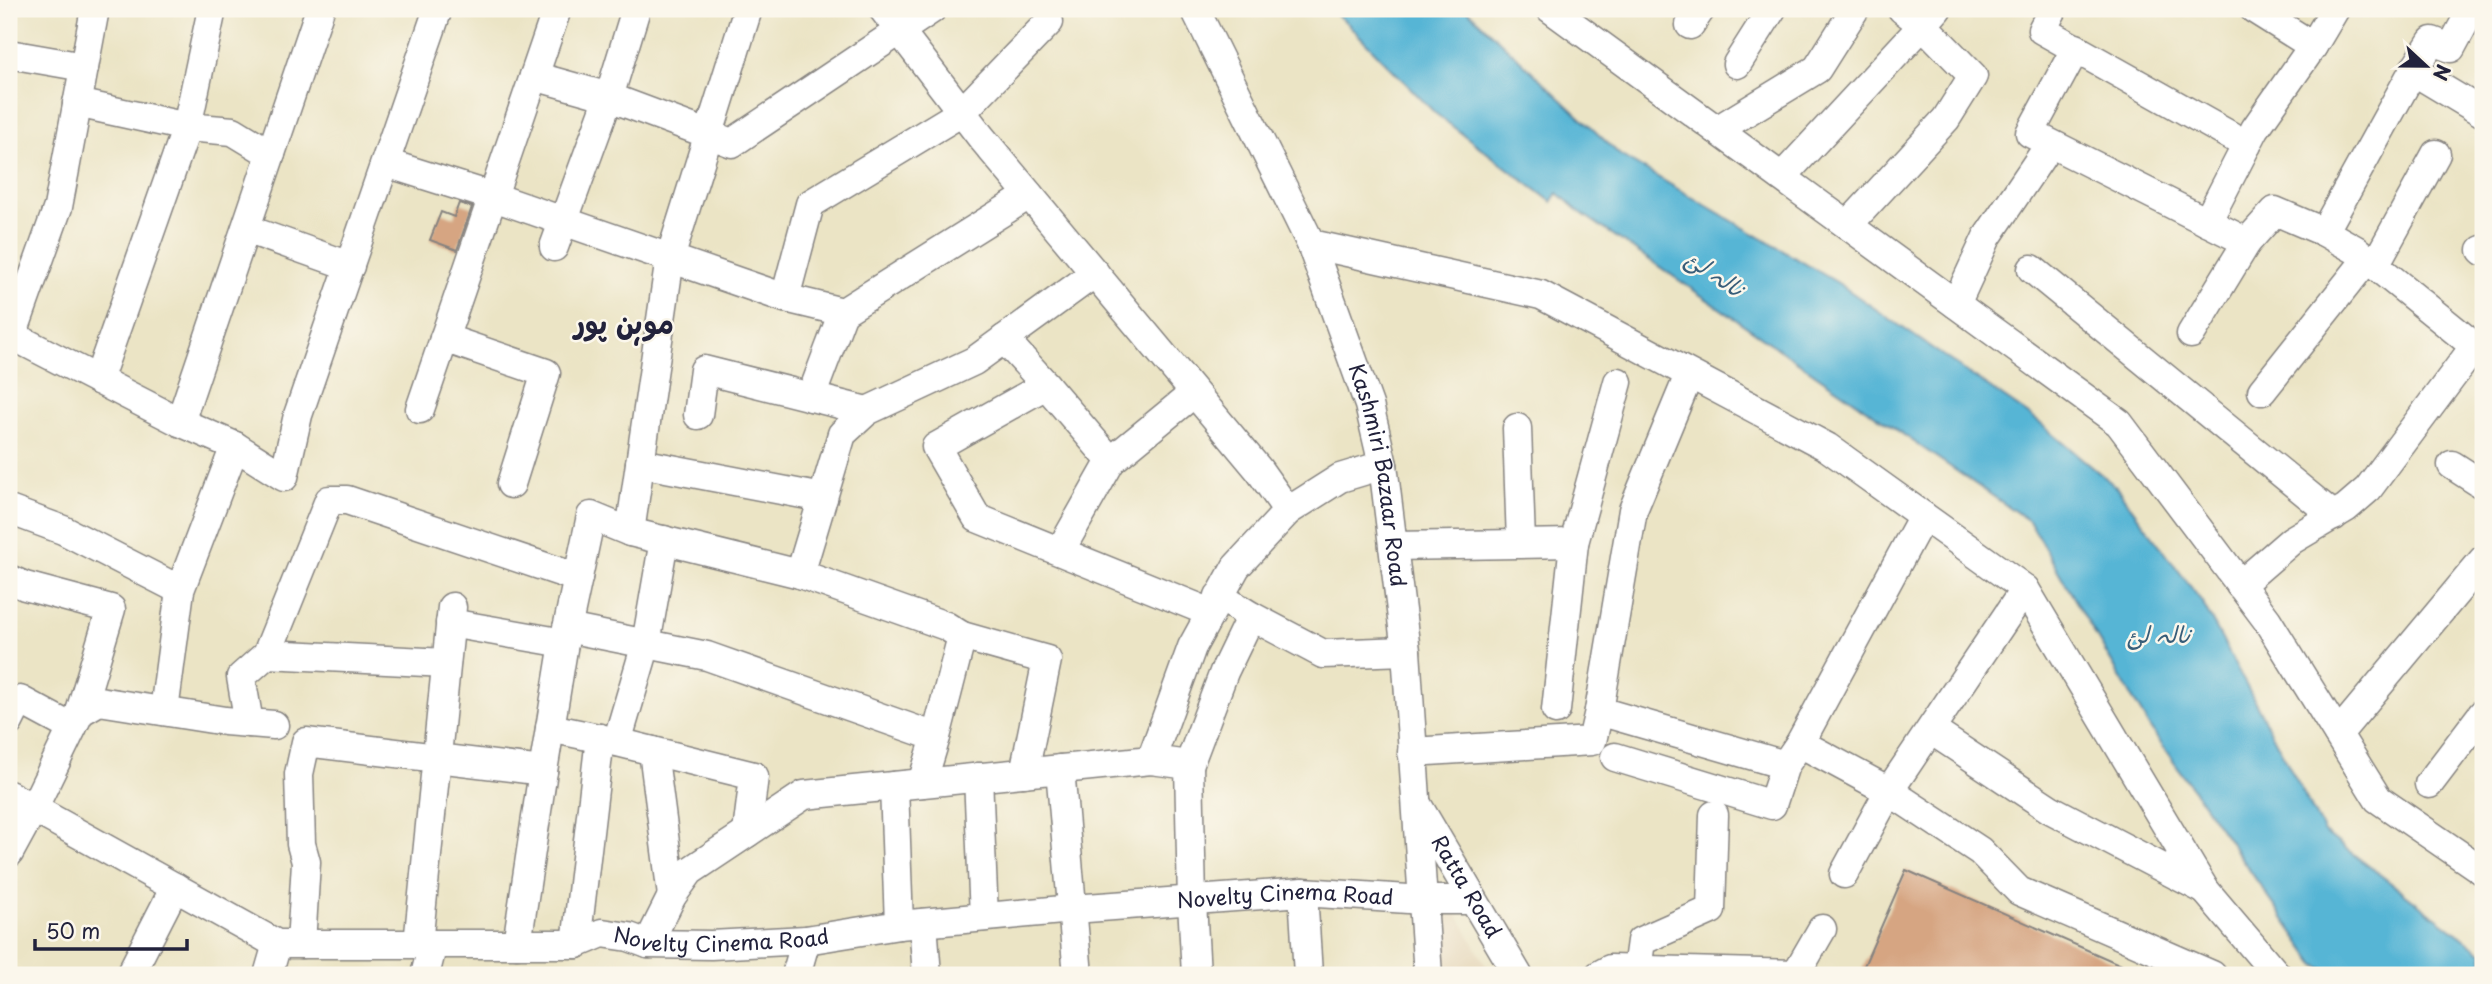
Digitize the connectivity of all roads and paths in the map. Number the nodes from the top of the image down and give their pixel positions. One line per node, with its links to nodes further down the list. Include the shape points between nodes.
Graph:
1 (95, 9): 24 (street)
2 (212, 9): 31 (street)
3 (320, 9): 36 (street)
4 (438, 9): 38 (street)
5 (556, 9): 26 (street)
6 (636, 9): 27 (street)
7 (748, 9): 33 (street)
8 (932, 9): 18 (street)
9 (1195, 9): 48 (street, Kashmiri Bazaar Road)
10 (1551, 9): 32 (street)
11 (1855, 9): 32 (street, via 1817,69)
12 (2053, 9): 21 (street, via 2042,30)
13 (2254, 9): 20 (street)
14 (2335, 9): 20 (street)
15 (2472, 9): 25 (street, via 2451,47 2432,41)
16 (1769, 10): 23 (street)
17 (1921, 14): 39 (street); 43 (street, via 1973,76 1946,119)
18 (891, 20): 29 (street); 33 (street, via 732,143)
19 (1049, 22): 29 (street)
20 (2313, 46): 35 (street)
21 (2076, 48): 34 (street, via 2030,133); 35 (street)
22 (9, 55): 24 (street)
23 (1737, 64)
24 (84, 67): 28 (street)
25 (2413, 71): 30 (street); 45 (street)
26 (534, 76): 27 (street); 41 (street)
27 (609, 97): 33 (street); 46 (street)
28 (77, 103): 31 (street); 58 (street, via 58,207)
29 (962, 112): 40 (street); 54 (street, via 810,204)
30 (2483, 113)
31 (187, 127): 36 (street, via 233,131); 63 (street)
32 (1717, 130): 39 (street)
33 (708, 134): 49 (street)
34 (2050, 144): 42 (street); 55 (street, via 1987,237)
35 (2247, 145): 42 (street)
36 (271, 154): 44 (street)
37 (2436, 154): 50 (street)
38 (386, 163): 41 (street); 51 (street)
39 (1782, 177): 43 (street)
40 (1030, 195): 53 (street); 56 (street)
41 (494, 197): 46 (street); 59 (street)
42 (2207, 222): 47 (street)
43 (1848, 225): 55 (street)
44 (246, 229): 51 (street); 72 (street)
45 (2324, 232): 47 (street, via 2275,211); 50 (street)
46 (559, 234): 49 (street)
47 (2247, 242): 57 (street)
48 (1311, 244): 62 (street, via 1541,295); 77 (street, Kashmiri Bazaar Road, via 1369,405)
49 (670, 258): 54 (street); 76 (street)
50 (2371, 262): 61 (street); 66 (street)
51 (349, 266): 74 (street, via 298,415 284,477)
52 (2032, 269): 85 (street)
53 (1095, 273): 60 (street); 67 (street)
54 (785, 298): 56 (street)
55 (1956, 304): 96 (street, via 2119,423)
56 (843, 312): 68 (street)
57 (2192, 334)
58 (10, 335): 63 (street)
59 (444, 338): 69 (street); 79 (street, via 546,373)
60 (1004, 339): 65 (street); 70 (street, via 974,361)
61 (2479, 350): 85 (street, via 2368,489)
62 (1689, 375): 84 (street, via 1827,447); 109 (street, via 1633,510)
63 (98, 380): 72 (street)
64 (1618, 382): 89 (street)
65 (1046, 385): 75 (street); 91 (street, via 936,447 977,518)
66 (2262, 391)
67 (1194, 393): 75 (street); 83 (street)
68 (811, 397): 70 (street); 71 (street, via 704,370)
69 (420, 409)
70 (867, 411): 81 (street, via 842,434)
71 (698, 415)
72 (180, 422): 74 (street)
73 (1517, 428): 88 (street)
74 (236, 446): 98 (street)
75 (1111, 461): 91 (street)
76 (640, 463): 81 (street); 86 (street)
77 (1383, 465): 83 (street, via 1340,478); 90 (street, Kashmiri Bazaar Road)
78 (2452, 465): 80 (street)
79 (511, 484)
80 (2483, 485)
81 (823, 498): 93 (street)
82 (9, 510): 98 (street, via 63,530)
83 (1288, 511): 99 (street, via 1236,567)
84 (1923, 516): 97 (street); 120 (street)
85 (2334, 516): 96 (street, via 2292,540)
86 (630, 532): 87 (street); 94 (street, via 591,516)
87 (664, 540): 93 (street); 103 (street)
88 (1521, 542): 89 (street); 90 (street)
89 (1574, 543): 107 (street)
90 (1393, 546): 104 (street, Kashmiri Bazaar Road)
91 (1060, 551): 99 (street)
92 (2483, 560): 115 (street)
93 (800, 574): 102 (street, via 946,626)
94 (578, 578): 101 (street); 105 (street, via 347,500 329,500)
95 (9, 579): 111 (street, via 111,609)
96 (2240, 585): 115 (street)
97 (2025, 589): 114 (street); 142 (street)
98 (180, 590): 108 (street)
99 (1214, 604): 100 (street); 123 (street, via 1192,647)
100 (1251, 617): 104 (street, via 1323,654); 124 (street, via 1224,672)
101 (565, 636): 103 (street); 106 (street, via 451,615); 113 (street)
102 (962, 636): 116 (street); 127 (street, via 1047,660)
103 (646, 644): 116 (street, via 707,656); 117 (street)
104 (1406, 651): 119 (street, Kashmiri Bazaar Road)
105 (267, 654): 106 (street); 108 (street, via 241,677 261,724)
106 (446, 663): 122 (street)
107 (1556, 710)
108 (164, 711): 111 (street, via 99,701)
109 (1599, 711): 119 (street, via 1592,741); 120 (street)
110 (2483, 713): 130 (street)
111 (76, 720): 112 (street, via 20,700); 135 (street)
112 (9, 722)
113 (550, 728): 117 (street); 126 (street)
114 (1931, 730): 132 (street); 142 (street, via 2050,809)
115 (2338, 734): 139 (street, via 2378,799)
116 (936, 737): 129 (street)
117 (608, 740): 118 (street); 156 (street)
118 (653, 751): 137 (street, via 754,776); 144 (street)
119 (1412, 752): 134 (street, Kashmiri Bazaar Road)
120 (1792, 754): 121 (street, via 1772,805); 132 (street)
121 (1615, 757)
122 (437, 758): 126 (street); 153 (street, via 306,742 299,774 301,844 306,862); 154 (street)
123 (1152, 760): 124 (street); 125 (street)
124 (1189, 765): 147 (street)
125 (1060, 769): 127 (street); 148 (street)
126 (543, 771): 155 (street)
127 (1024, 773): 128 (street)
128 (978, 777): 129 (street); 149 (street)
129 (922, 783): 131 (street)
130 (2429, 784)
131 (894, 786): 137 (street, via 804,795); 150 (street)
132 (1889, 792): 140 (street); 170 (street, via 1980,852 2018,891)
133 (9, 795): 135 (street, Novelty Cinema Road)
134 (1415, 800): 145 (street, Kashmiri Bazaar Road); 146 (street, Ratta Road)
135 (33, 809): 138 (street); 141 (street, Novelty Cinema Road)
136 (1714, 815): 158 (street, via 1711,910 1641,942)
137 (747, 833): 144 (street, via 690,871)
138 (9, 853)
139 (2483, 871)
140 (1844, 874)
141 (175, 887): 153 (street, Novelty Cinema Road); 159 (street)
142 (2205, 890): 171 (street)
143 (1303, 892): 145 (street, Novelty Cinema Road); 147 (street, Novelty Cinema Road); 166 (street)
144 (672, 896): 157 (street)
145 (1423, 900): 146 (street, Novelty Cinema Road); 167 (street, Kashmiri Bazaar Road)
146 (1473, 900): 168 (street, Ratta Road)
147 (1192, 902): 148 (street, Novelty Cinema Road); 165 (street)
148 (1073, 909): 149 (street, Novelty Cinema Road); 164 (street)
149 (984, 917): 150 (street, Novelty Cinema Road)
150 (911, 924): 152 (street, Novelty Cinema Road); 163 (street)
151 (1822, 929): 158 (street, via 1797,974)
152 (806, 940): 157 (street, Novelty Cinema Road); 162 (street)
153 (289, 944): 154 (street, Novelty Cinema Road); 160 (street)
154 (426, 944): 155 (street, Novelty Cinema Road); 161 (street)
155 (517, 944): 156 (street, Novelty Cinema Road)
156 (576, 944): 157 (street, Novelty Cinema Road, via 602,933)
157 (648, 944)
158 (1637, 970): 169 (street, via 1611,969)
159 (130, 975)
160 (268, 975)
161 (425, 975)
162 (796, 975)
163 (927, 975)
164 (1078, 975)
165 (1196, 975)
166 (1308, 975)
167 (1428, 975)
168 (1518, 975)
169 (1599, 975)
170 (2212, 975)
171 (2277, 975)

